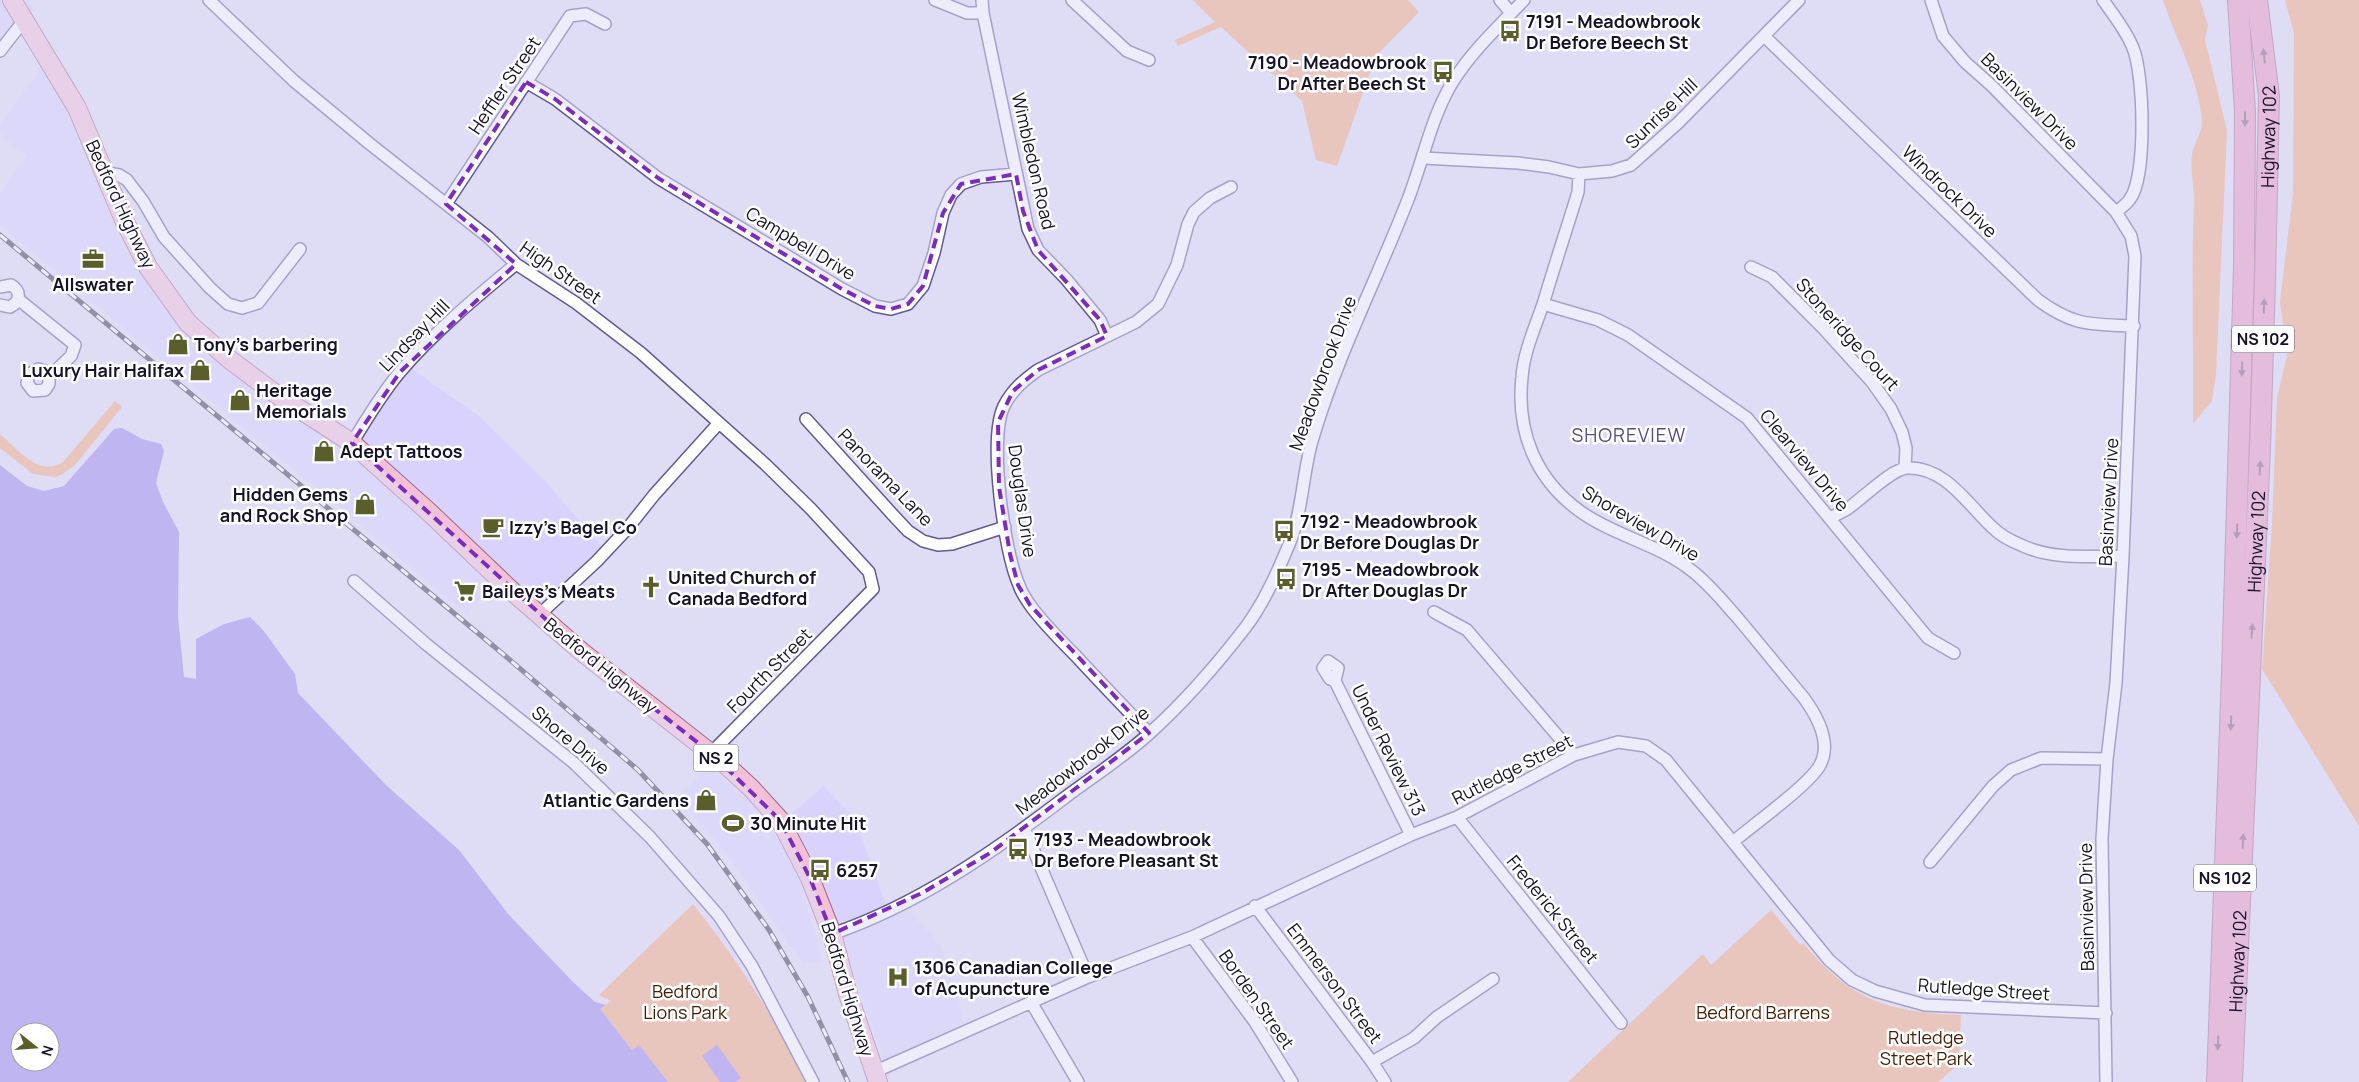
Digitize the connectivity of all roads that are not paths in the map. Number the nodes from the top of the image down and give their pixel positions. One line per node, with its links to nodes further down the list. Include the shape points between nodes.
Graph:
1 (12, 0): 15 (main road, Bedford Highway / NS 2)
2 (209, 0): 26 (street, High Street, via 294,81)
3 (935, 0): 13 (street, via 967,13)
4 (982, 0): 13 (street, Wimbledon Road)
5 (1072, 0): 19 (street, via 1127,51)
6 (1500, 0): 14 (street)
7 (1524, 0): 14 (street, Meadowbrook Drive)
8 (1799, 0): 17 (street, Sunrise Hill)
9 (1931, 0): 27 (street, Basinview Drive, via 1943,36 1965,62)
10 (2103, 0): 27 (street, via 2124,29 2134,50 2142,92 2136,186 2131,199)
11 (2238, 0): 75 (highway, Highway 102 / NS 102, one-way to 75, via 2245,112 2244,268)
12 (2257, 0): 76 (highway, Highway 102 / NS 102, one-way to 12, via 2265,270 2269,96)
13 (983, 12): 23 (street, Wimbledon Road)
14 (1511, 13): 21 (street, Meadowbrook Drive, via 1453,81 1433,121)
15 (25, 19): 18 (street); 22 (main road, Bedford Highway / NS 2, via 77,108)
16 (605, 24): 20 (street, Heffler Street, via 586,14 570,16)
17 (1764, 36): 24 (street, Sunrise Hill, via 1678,123 1631,165 1612,171); 35 (street, Windrock Drive, via 2038,300 2074,322)
18 (0, 51)
19 (1149, 60)
20 (526, 82): 23 (street, Campbell Drive, via 555,99 658,178 875,306 891,309 908,304 923,286 943,213 951,194 961,184 981,177); 26 (street, Heffler Street)
21 (1423, 158): 24 (street, Sunrise Hill, via 1518,163); 51 (street, Meadowbrook Drive, via 1326,400 1312,442 1291,540 1247,626)
22 (103, 172): 28 (street, via 127,180 164,237 228,304 242,308 258,303); 40 (main road, Bedford Highway / NS 2, via 148,267 188,323 274,392)
23 (1016, 174): 36 (street, Wimbledon Road, via 1023,211 1038,250 1100,320)
24 (1579, 174): 33 (street, Shoreview Drive, via 1578,192)
25 (1231, 187): 36 (street, Douglas Drive, via 1210,198 1194,212 1177,265 1158,304 1136,322)
26 (446, 204): 29 (street, High Street)
27 (2116, 212): 35 (street, Basinview Drive, via 2131,236 2135,256)
28 (300, 249)
29 (516, 264): 39 (street, High Street, via 576,303 641,353); 40 (street, Lindsay Hill, via 457,314 400,372)
30 (1751, 267): 41 (street, Stoneridge Court, via 1772,276 1872,382 1891,408 1902,432 1906,448)
31 (0, 287): 32 (street, via 14,286)
32 (18, 299): 34 (street, via 10,307); 37 (street, via 75,346 71,356)
33 (1543, 304): 42 (street, Clearview Drive, via 1598,320 1628,335 1747,418); 58 (street, Shoreview Drive, via 1529,343 1522,376 1521,404 1529,446 1540,471 1562,497 1581,512 1604,526 1676,558 1693,571 1712,588 1815,712 1824,747 1820,765 1807,780)
34 (0, 305)
35 (2134, 326): 44 (street, Basinview Drive)
36 (1106, 336): 43 (street, Douglas Drive, via 1038,370 1013,392 1004,406 998,422 996,445)
37 (49, 377)
38 (806, 419): 43 (street, Panorama Lane, via 898,520 923,541 952,544)
39 (718, 424): 46 (street, High Street, via 811,509 869,572); 48 (street, via 621,535)
40 (352, 443): 48 (main road, Bedford Highway / NS 2)
41 (1905, 468): 42 (street); 44 (street, via 1941,477 1993,528 2022,546 2048,554)
42 (1830, 518): 49 (street, Clearview Drive, via 1928,638)
43 (1005, 527): 51 (street, Douglas Drive, via 1018,585 1030,605)
44 (2123, 556): 54 (street, Basinview Drive, via 2116,683)
45 (354, 581): 70 (street, Shore Drive, via 426,644 574,763 650,836 719,916 747,959)
46 (873, 589): 52 (street, Fourth Street)
47 (1434, 612): 53 (street, via 1466,630)
48 (539, 615): 52 (main road, Bedford Highway / NS 2)
49 (1954, 653)
50 (1335, 681): 57 (street, Under Review 313)
51 (1149, 734): 56 (street, Meadowbrook Drive)
52 (711, 753): 61 (main road, Bedford Highway / NS 2, via 751,788 780,820 810,878)
53 (1574, 755): 55 (street, Rutledge Street); 58 (street, Rutledge Street, via 1618,742 1646,746 1666,760)
54 (2106, 759): 59 (street, via 2041,758 2011,770 1993,786); 66 (street, Basinview Drive, via 2102,839)
55 (1457, 817): 57 (street, Rutledge Street); 67 (street, Frederick Street)
56 (1024, 828): 61 (street, Meadowbrook Drive, via 990,853 922,893 860,924); 63 (street)
57 (1411, 835): 60 (street, Rutledge Street)
58 (1734, 841): 66 (street, Rutledge Street, via 1829,960 1852,980 1874,991 1925,1005)
59 (1930, 862)
60 (1255, 906): 62 (street, Rutledge Street); 68 (street, Emmerson Street)
61 (832, 934): 69 (main road, Bedford Highway / NS 2)
62 (1192, 937): 63 (street, Rutledge Street); 72 (street, Borden Street, via 1255,1022)
63 (1088, 977): 65 (street, Rutledge Street)
64 (1492, 979): 68 (street, via 1437,1017 1414,1038)
65 (1031, 1002): 69 (street, Rutledge Street); 71 (street)
66 (2106, 1013): 74 (street, Basinview Drive)
67 (1622, 1023)
68 (1372, 1062): 73 (street, Emmerson Street)
69 (876, 1077)
70 (813, 1082)
71 (1078, 1082)
72 (1292, 1082)
73 (1385, 1082)
74 (2106, 1082)
75 (2217, 1082)
76 (2232, 1082)

